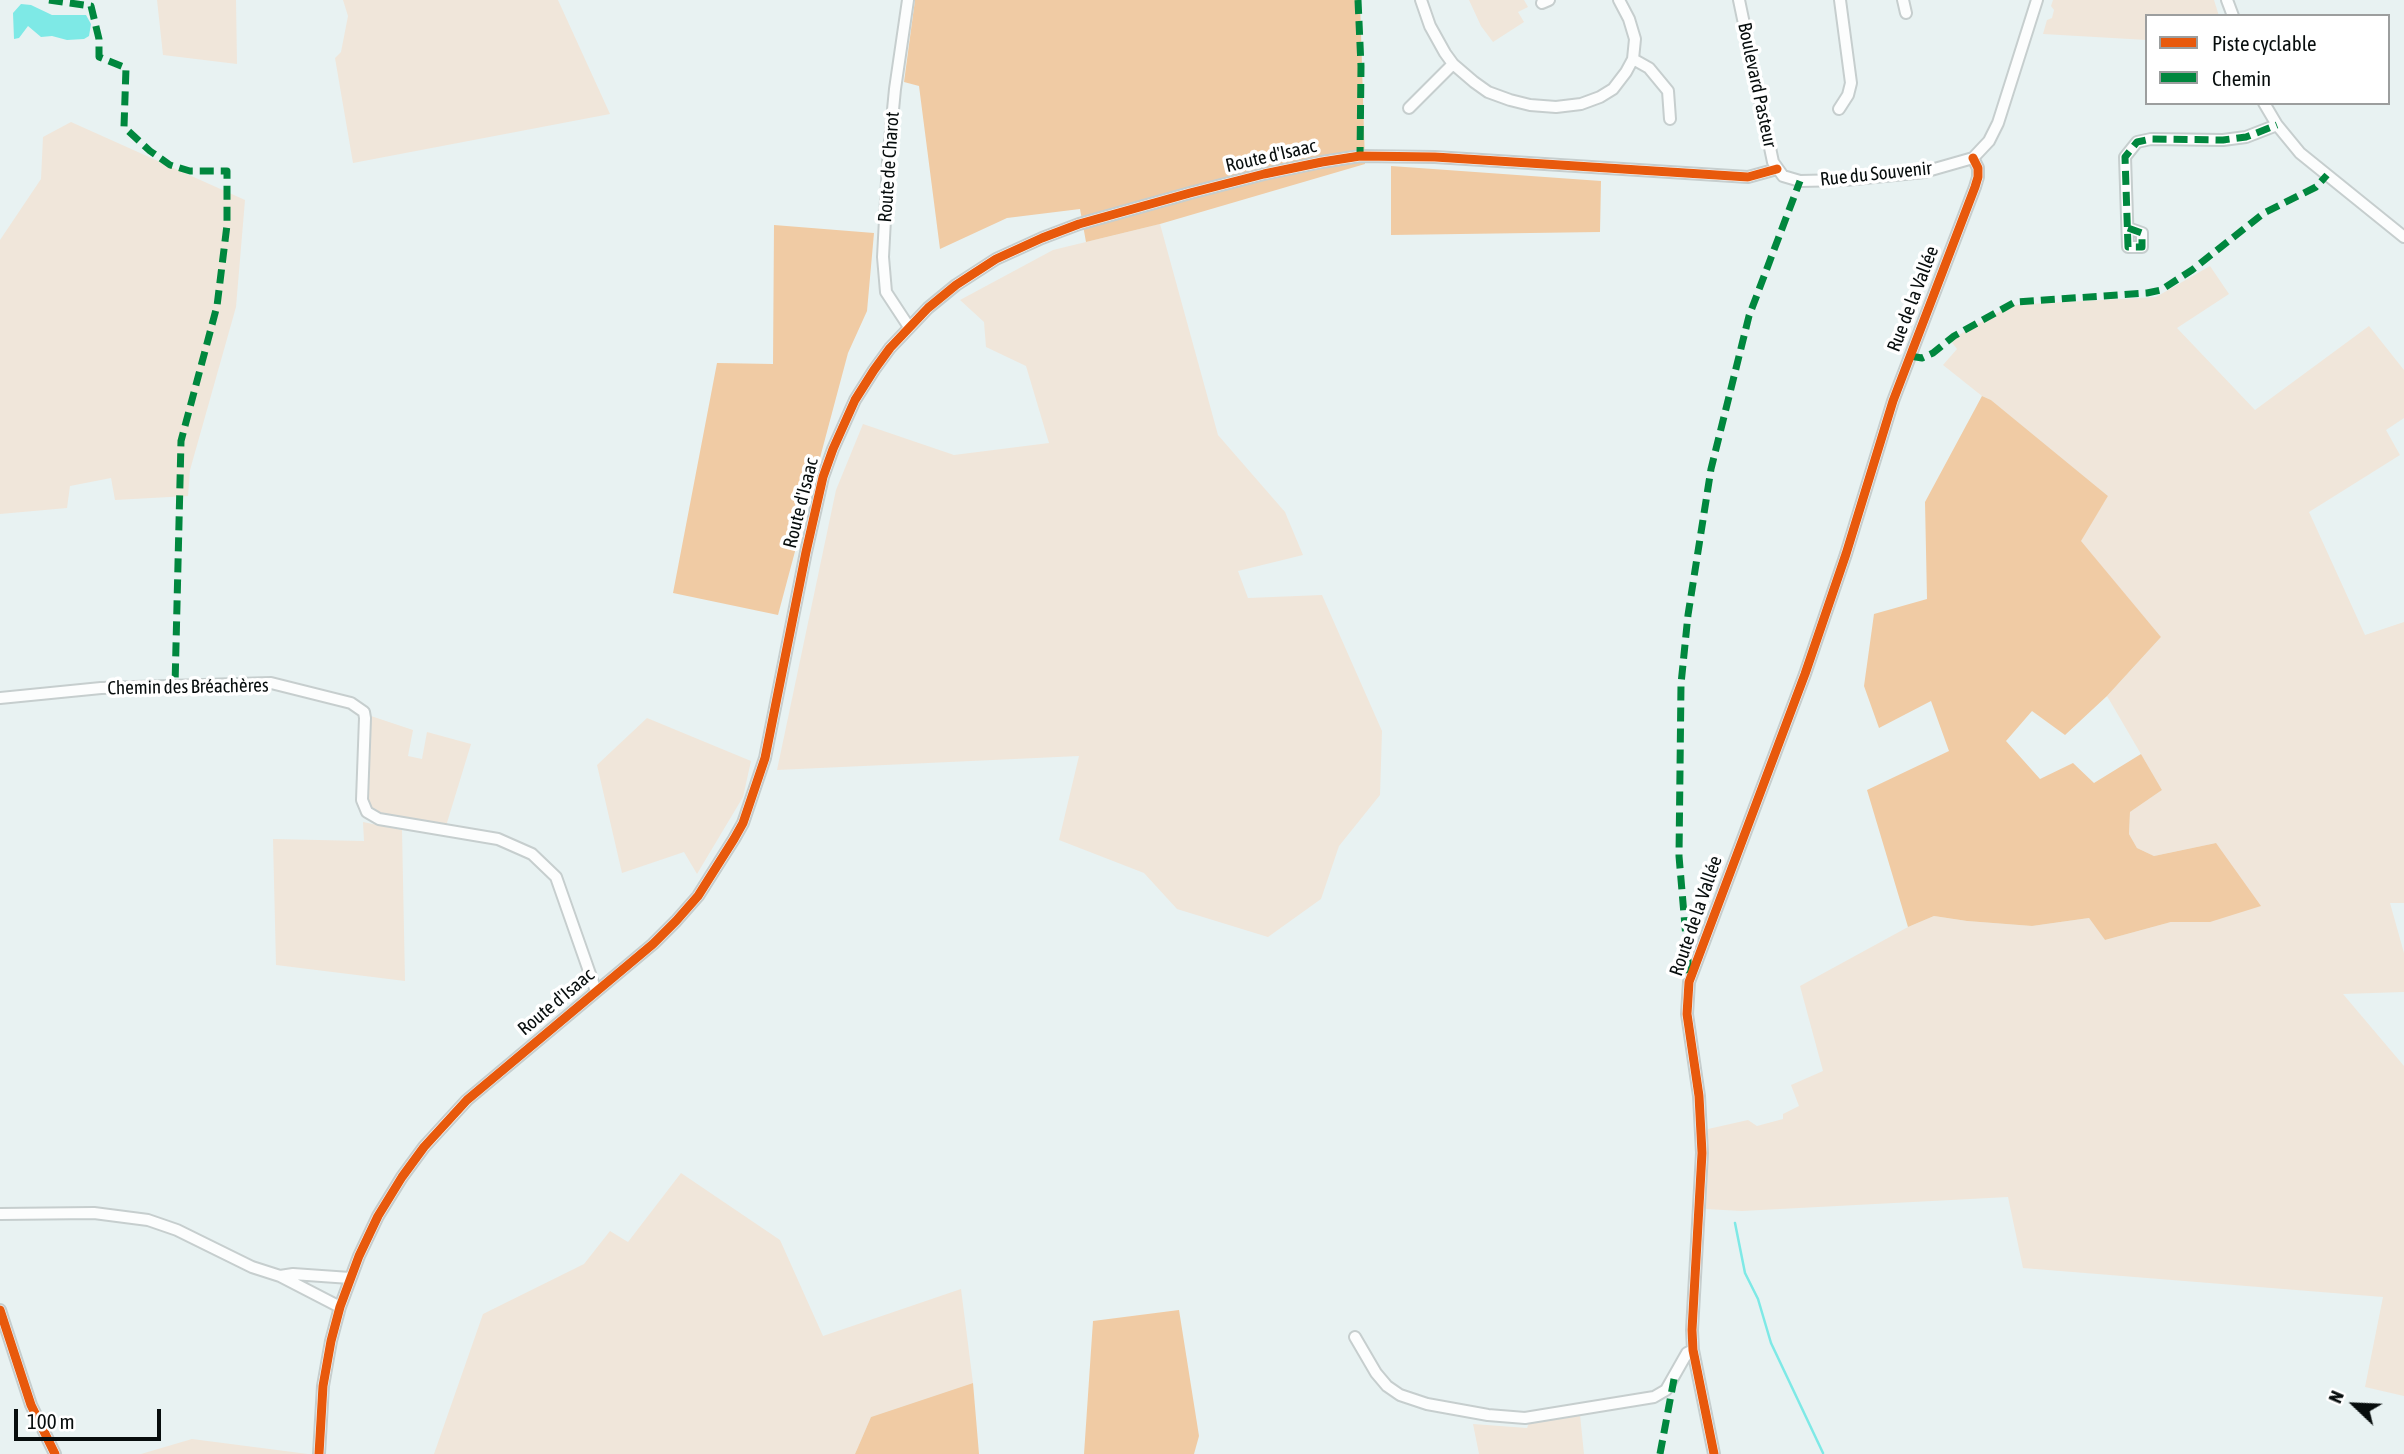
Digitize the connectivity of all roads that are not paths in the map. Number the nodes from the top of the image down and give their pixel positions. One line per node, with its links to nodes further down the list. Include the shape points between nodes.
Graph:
1 (908, 0): 20 (street, Route de Charot, via 895,89 883,257 886,292)
2 (1421, 0): 10 (street, via 1430,26)
3 (1619, 0): 9 (street, via 1635,39)
4 (1739, 0): 17 (street, Boulevard Pasteur)
5 (1840, 0): 13 (street, via 1851,83)
6 (1903, 0): 8 (street)
7 (2037, 0): 16 (street, via 1998,123)
8 (1906, 13)
9 (1633, 60): 10 (street, via 1613,89 1600,97 1556,107 1530,105 1488,92); 14 (street, via 1649,68 1668,91)
10 (1453, 64): 12 (street)
11 (2265, 105): 15 (street)
12 (1409, 108)
13 (1839, 109)
14 (1670, 119)
15 (2277, 125): 18 (street, via 2223,141 2137,142 2125,157); 19 (street, via 2310,162)
16 (1973, 158): 17 (street, Rue du Souvenir, via 1924,172 1845,180 1800,181); 21 (street, Rue de la Vallée, via 1978,168 1975,187)
17 (1777, 169): 20 (street, Route d'Isaac, via 1748,177 1384,156 1303,165 1042,238 996,259 956,285)
18 (2128, 228)
19 (2404, 237)
20 (909, 327): 23 (street, Route d'Isaac, via 855,400 832,449 806,552 765,758 743,823 715,872 676,921)
21 (1876, 452): 30 (street, Route de la Vallée, via 1805,674 1689,982 1687,1014 1702,1134)
22 (0, 698): 23 (street, Chemin des Bréachères, via 101,688 271,683 351,702 365,718 362,800 367,811 379,819 498,839 532,854 556,877)
23 (596, 991): 26 (street, Route d'Isaac, via 467,1100 424,1147 378,1216)
24 (0, 1214): 25 (street, via 94,1213 138,1218 177,1230)
25 (280, 1276): 26 (street); 27 (street)
26 (350, 1278): 27 (street, Route d'Isaac)
27 (340, 1307): 32 (street, Route d'Isaac, via 323,1386)
28 (0, 1310): 31 (street, via 31,1405)
29 (1355, 1337): 30 (street, via 1376,1373 1400,1395 1427,1404 1525,1418 1654,1397 1666,1390)
30 (1693, 1350): 33 (street, Route de la Vallée)
31 (55, 1454)
32 (319, 1454)
33 (1714, 1454)

